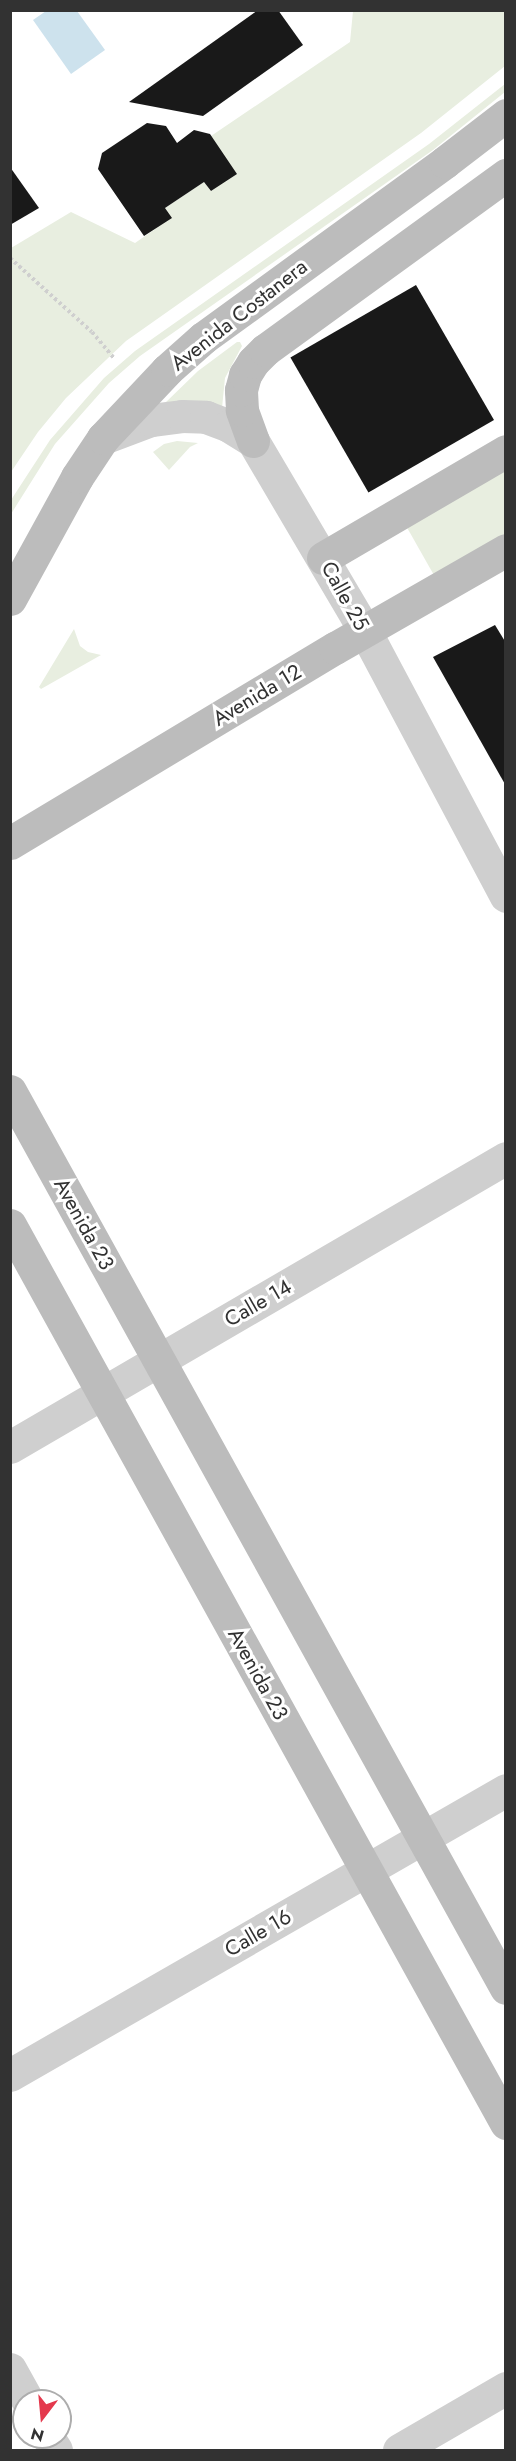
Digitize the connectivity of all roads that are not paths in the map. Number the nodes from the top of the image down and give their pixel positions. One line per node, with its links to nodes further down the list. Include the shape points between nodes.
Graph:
1 (506, 115): 3 (main road, Avenida Costanera, via 202,338)
2 (506, 175): 4 (main road, Avenida Costanera, via 264,350 245,375 241,390 242,410)
3 (103, 438): 4 (street, Calle 25, via 152,420 182,416 206,417); 8 (main road, Avenida Costanera)
4 (253, 441): 7 (street, Calle 25)
5 (506, 451): 7 (main road)
6 (506, 550): 9 (main road, Avenida 12)
7 (323, 558): 9 (street, Calle 25)
8 (10, 599)
9 (365, 631): 10 (main road, Avenida 12); 11 (street, Calle 25)
10 (10, 843)
11 (506, 896)
12 (10, 1091): 15 (main road, Avenida 23)
13 (506, 1158): 15 (street, Calle 14)
14 (10, 1225): 16 (main road, Avenida 23)
15 (160, 1361): 16 (street, Calle 14); 19 (main road, Avenida 23)
16 (104, 1394): 17 (street, Calle 14); 20 (main road, Avenida 23)
17 (10, 1447)
18 (506, 1790): 19 (street, Calle 16)
19 (423, 1838): 20 (street, Calle 16); 21 (main road, Avenida 23)
20 (366, 1870): 22 (street, Calle 16); 23 (main road, Avenida 23)
21 (506, 1988)
22 (10, 2074)
23 (506, 2123)
24 (10, 2369): 26 (street)
25 (506, 2388): 27 (street)
26 (21, 2389)
27 (399, 2451)

